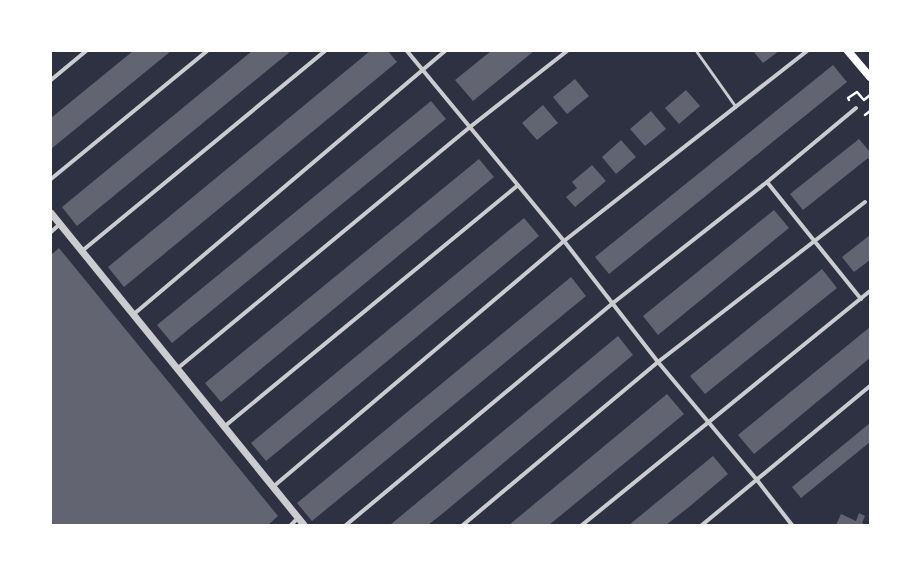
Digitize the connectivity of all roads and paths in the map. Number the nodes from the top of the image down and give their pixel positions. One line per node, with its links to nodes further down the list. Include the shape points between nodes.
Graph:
1 (86, 51): 12 (street)
2 (207, 51): 18 (street)
3 (325, 51): 27 (street)
4 (406, 51): 10 (street)
5 (445, 51): 10 (street)
6 (567, 51): 17 (street)
7 (807, 51): 15 (street)
8 (848, 51): 11 (main road)
9 (697, 52): 15 (lane)
10 (422, 70): 17 (street); 31 (street)
11 (870, 77)
12 (51, 80)
13 (870, 95): 14 (path)
14 (864, 100)
15 (736, 107): 26 (street)
16 (856, 108): 19 (street)
17 (470, 127): 20 (street); 33 (street)
18 (51, 179)
19 (768, 182): 25 (street); 30 (street)
20 (517, 186): 26 (street); 36 (street)
21 (865, 202): 25 (street)
22 (51, 213): 23 (street)
23 (60, 224): 24 (street); 27 (street)
24 (51, 232)
25 (815, 240): 29 (street); 32 (street)
26 (564, 241): 30 (street); 38 (street)
27 (82, 251): 31 (street)
28 (870, 291): 29 (street)
29 (861, 299): 35 (street)
30 (613, 303): 32 (street); 42 (street)
31 (134, 314): 33 (street)
32 (658, 362): 35 (street); 43 (street)
33 (178, 368): 36 (street)
34 (870, 386): 37 (street)
35 (707, 422): 37 (street); 44 (street)
36 (225, 426): 38 (street)
37 (757, 480): 45 (street); 46 (street)
38 (274, 486): 39 (street)
39 (298, 518): 40 (street); 41 (street)
40 (290, 525)
41 (304, 525)
42 (346, 525)
43 (463, 525)
44 (582, 525)
45 (702, 525)
46 (792, 525)

